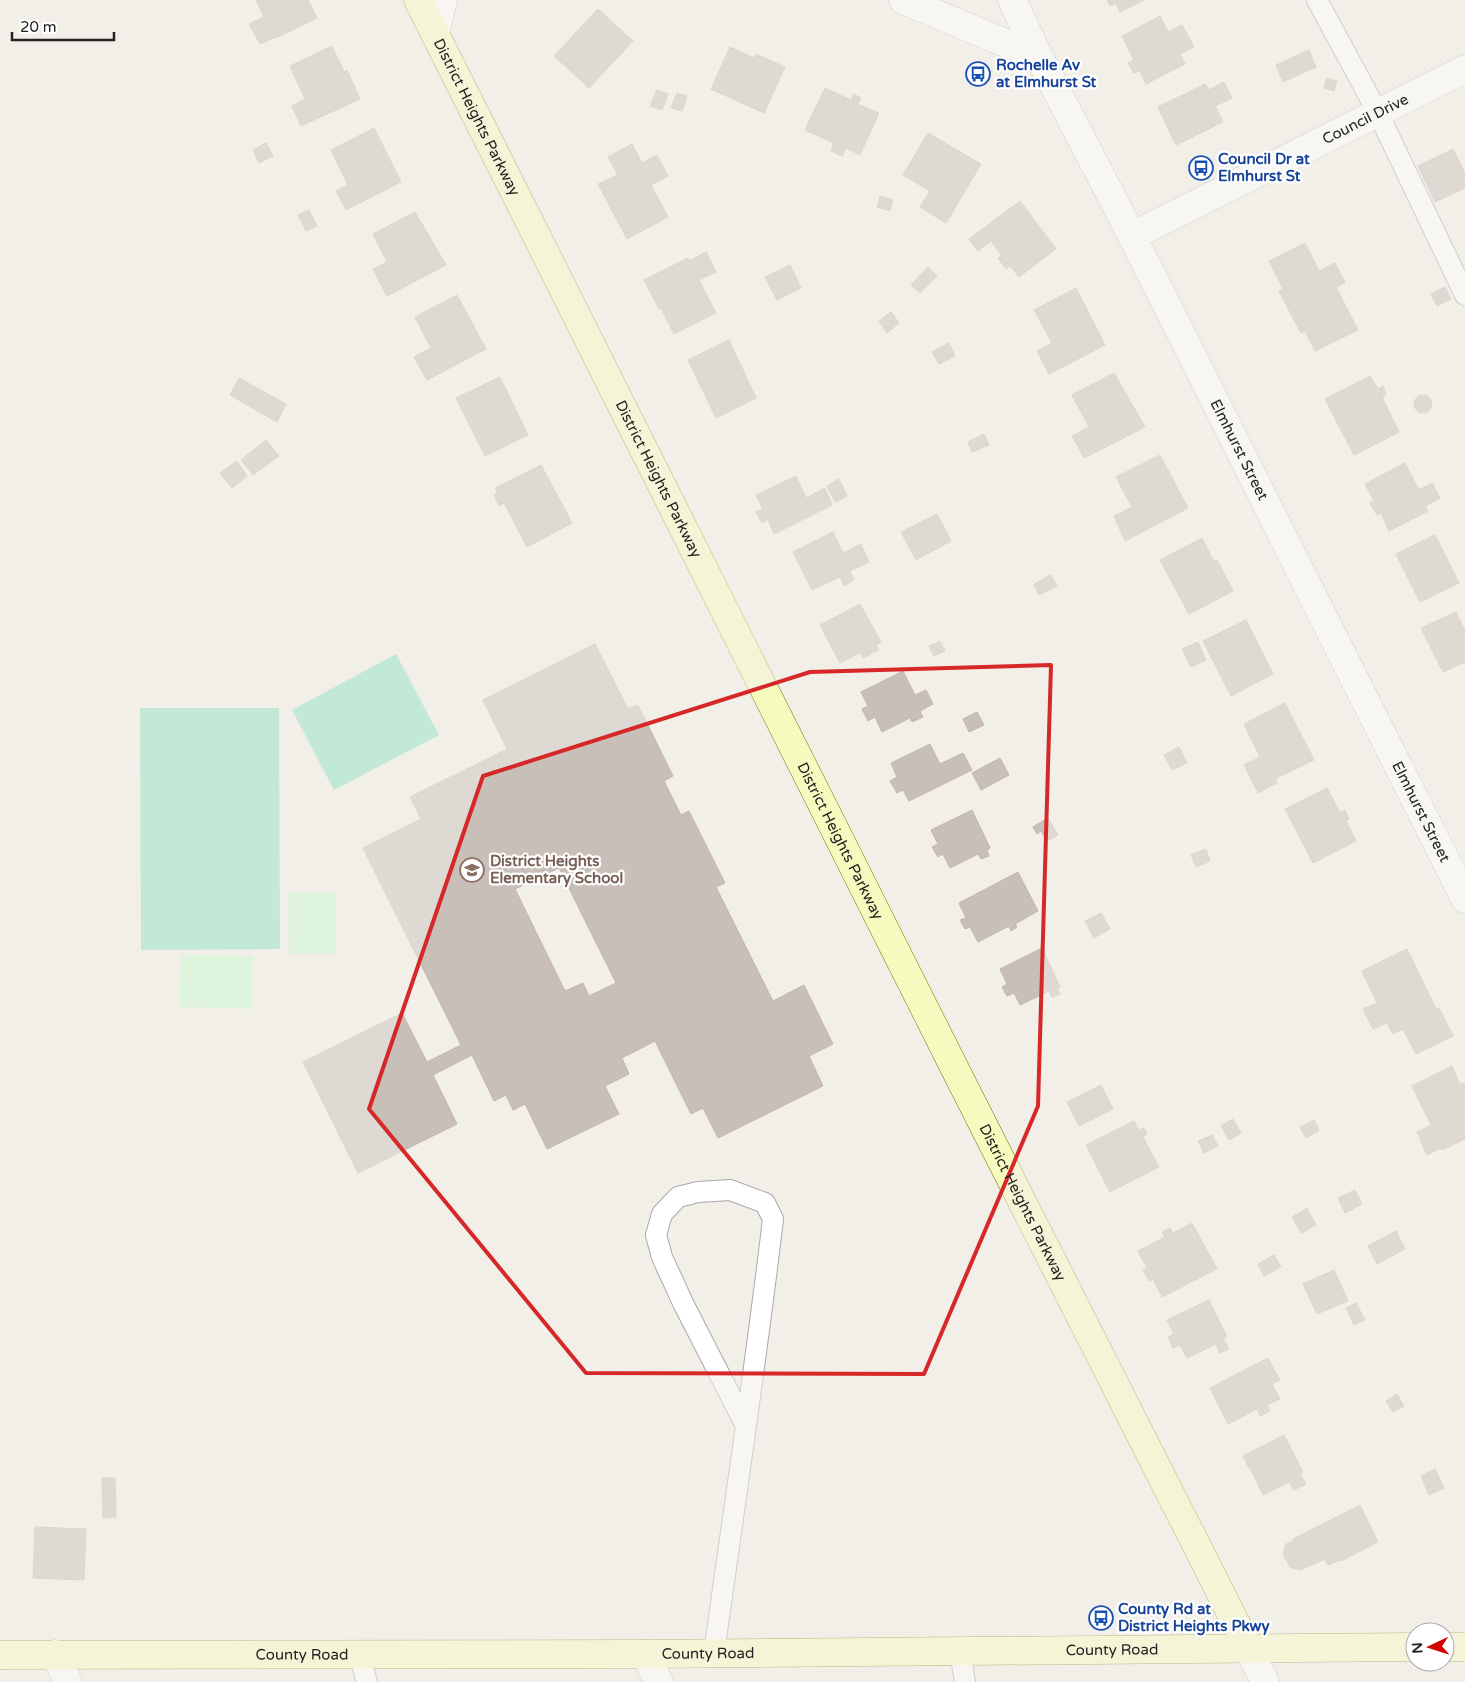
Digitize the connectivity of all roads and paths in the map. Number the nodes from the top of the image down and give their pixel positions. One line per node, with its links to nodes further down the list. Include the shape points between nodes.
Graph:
1 (418, 0): 6 (street, District Heights Parkway)
2 (443, 0): 6 (street)
3 (903, 0): 7 (street)
4 (1012, 0): 7 (street, Elmhurst Street)
5 (1316, 0): 9 (lane)
6 (435, 34): 15 (street, District Heights Parkway)
7 (1040, 57): 10 (street, Elmhurst Street)
8 (1465, 69): 9 (street, Council Drive)
9 (1378, 113): 10 (street, Council Drive); 11 (lane)
10 (1132, 236): 12 (street, Elmhurst Street)
11 (1465, 295)
12 (1457, 863): 13 (street, Elmhurst Street)
13 (1465, 899)
14 (745, 1424): 14 (lane, via 773,1219 765,1203 730,1190 698,1192 678,1197 662,1214 656,1235 683,1304); 18 (lane)
15 (1248, 1647): 16 (street, County Road); 17 (street, County Road); 27 (street, District Heights Parkway)
16 (1405, 1647)
17 (960, 1650): 18 (street, County Road); 26 (lane)
18 (714, 1653): 22 (street, County Road)
19 (0, 1654): 20 (street, County Road)
20 (55, 1654): 21 (street, County Road); 23 (street)
21 (359, 1654): 22 (street, County Road); 24 (lane)
22 (645, 1654): 25 (street)
23 (68, 1682)
24 (367, 1682)
25 (659, 1682)
26 (965, 1682)
27 (1265, 1682)

